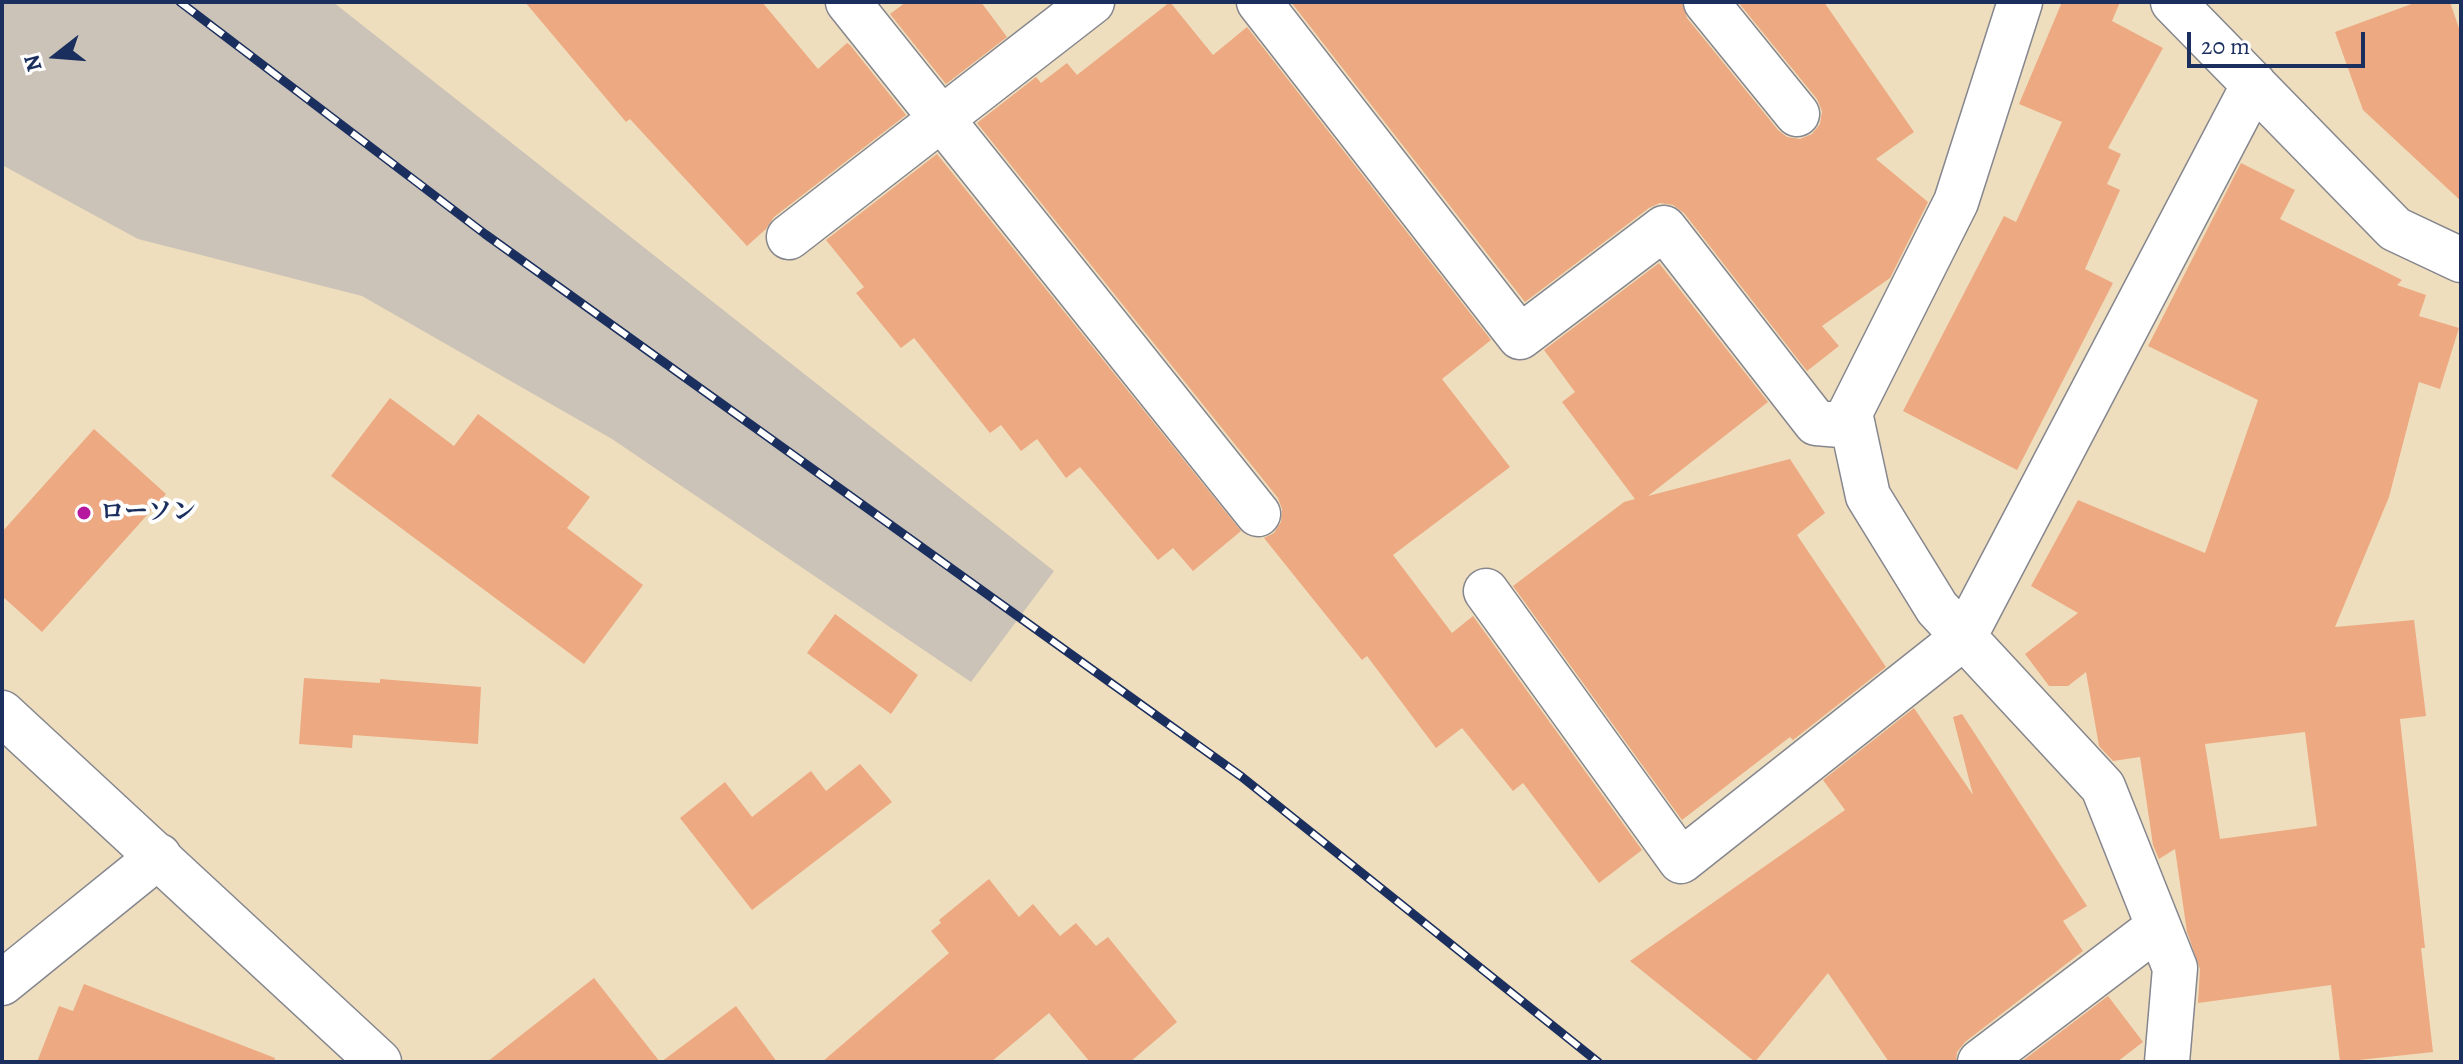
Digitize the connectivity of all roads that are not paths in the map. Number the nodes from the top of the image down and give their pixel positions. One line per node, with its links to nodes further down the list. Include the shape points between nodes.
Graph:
1 (848, 2): 9 (street)
2 (1092, 2): 9 (street)
3 (1259, 2): 12 (street, via 1520,337 1664,228 1816,423)
4 (1706, 2): 8 (street)
5 (2020, 2): 12 (street, via 1956,202 1850,413)
6 (2173, 2): 7 (street)
7 (2254, 84): 11 (street, via 2395,229); 15 (street)
8 (1797, 114)
9 (941, 120): 10 (street); 13 (street)
10 (789, 237)
11 (2461, 260)
12 (1853, 426): 15 (street, via 1868,496 1937,608)
13 (1258, 514)
14 (1486, 591): 15 (street, via 1681,861)
15 (1964, 637): 18 (street, via 2103,787)
16 (2, 713): 17 (street)
17 (159, 856): 19 (street); 20 (street)
18 (2158, 927): 21 (street); 22 (street, via 2175,968)
19 (2, 983)
20 (379, 1062)
21 (1980, 1062)
22 (2167, 1062)

